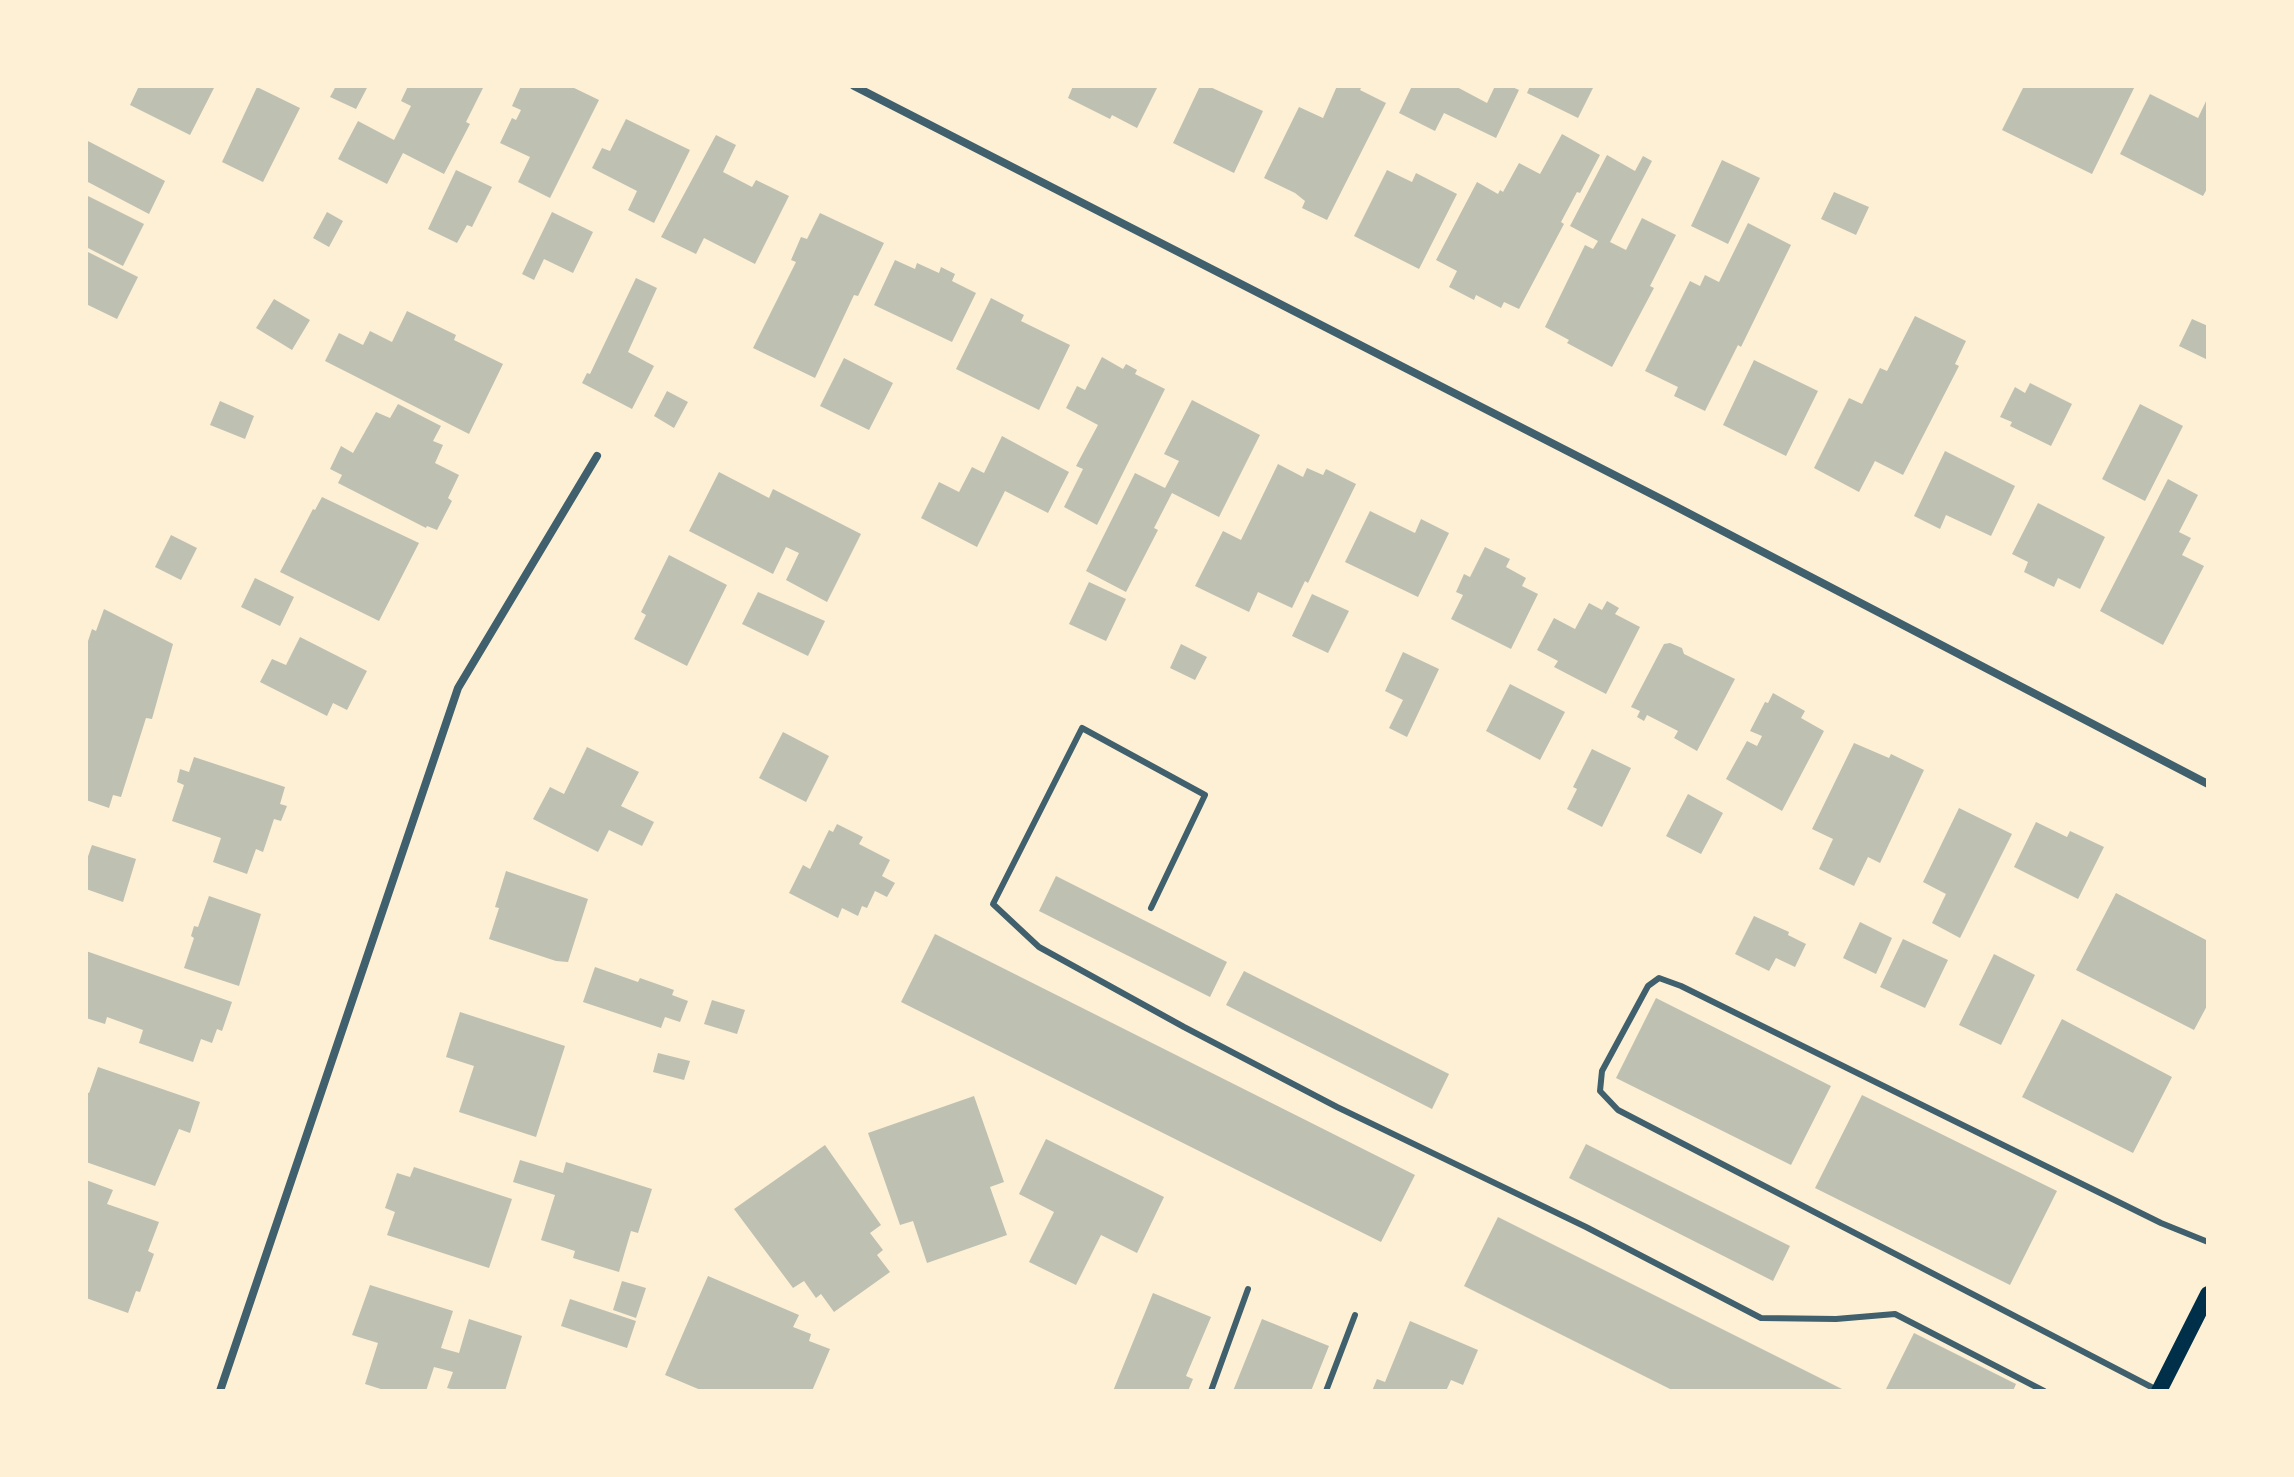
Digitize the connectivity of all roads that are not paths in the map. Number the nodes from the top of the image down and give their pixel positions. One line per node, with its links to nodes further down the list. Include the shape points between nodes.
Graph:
1 (854, 86): 3 (street)
2 (597, 456): 9 (street, via 458,688)
3 (2208, 784)
4 (1151, 908): 12 (lane, via 1205,795 1082,728 993,904 1039,947 1337,1107 1761,1318 1895,1314)
5 (2208, 1242): 13 (lane, via 1659,978 1648,986 1602,1071 1600,1091 1618,1110)
6 (1248, 1289): 10 (lane)
7 (2208, 1294): 13 (main road)
8 (1355, 1315): 11 (lane)
9 (220, 1391)
10 (1211, 1391)
11 (1326, 1391)
12 (2044, 1391)
13 (2159, 1391)

